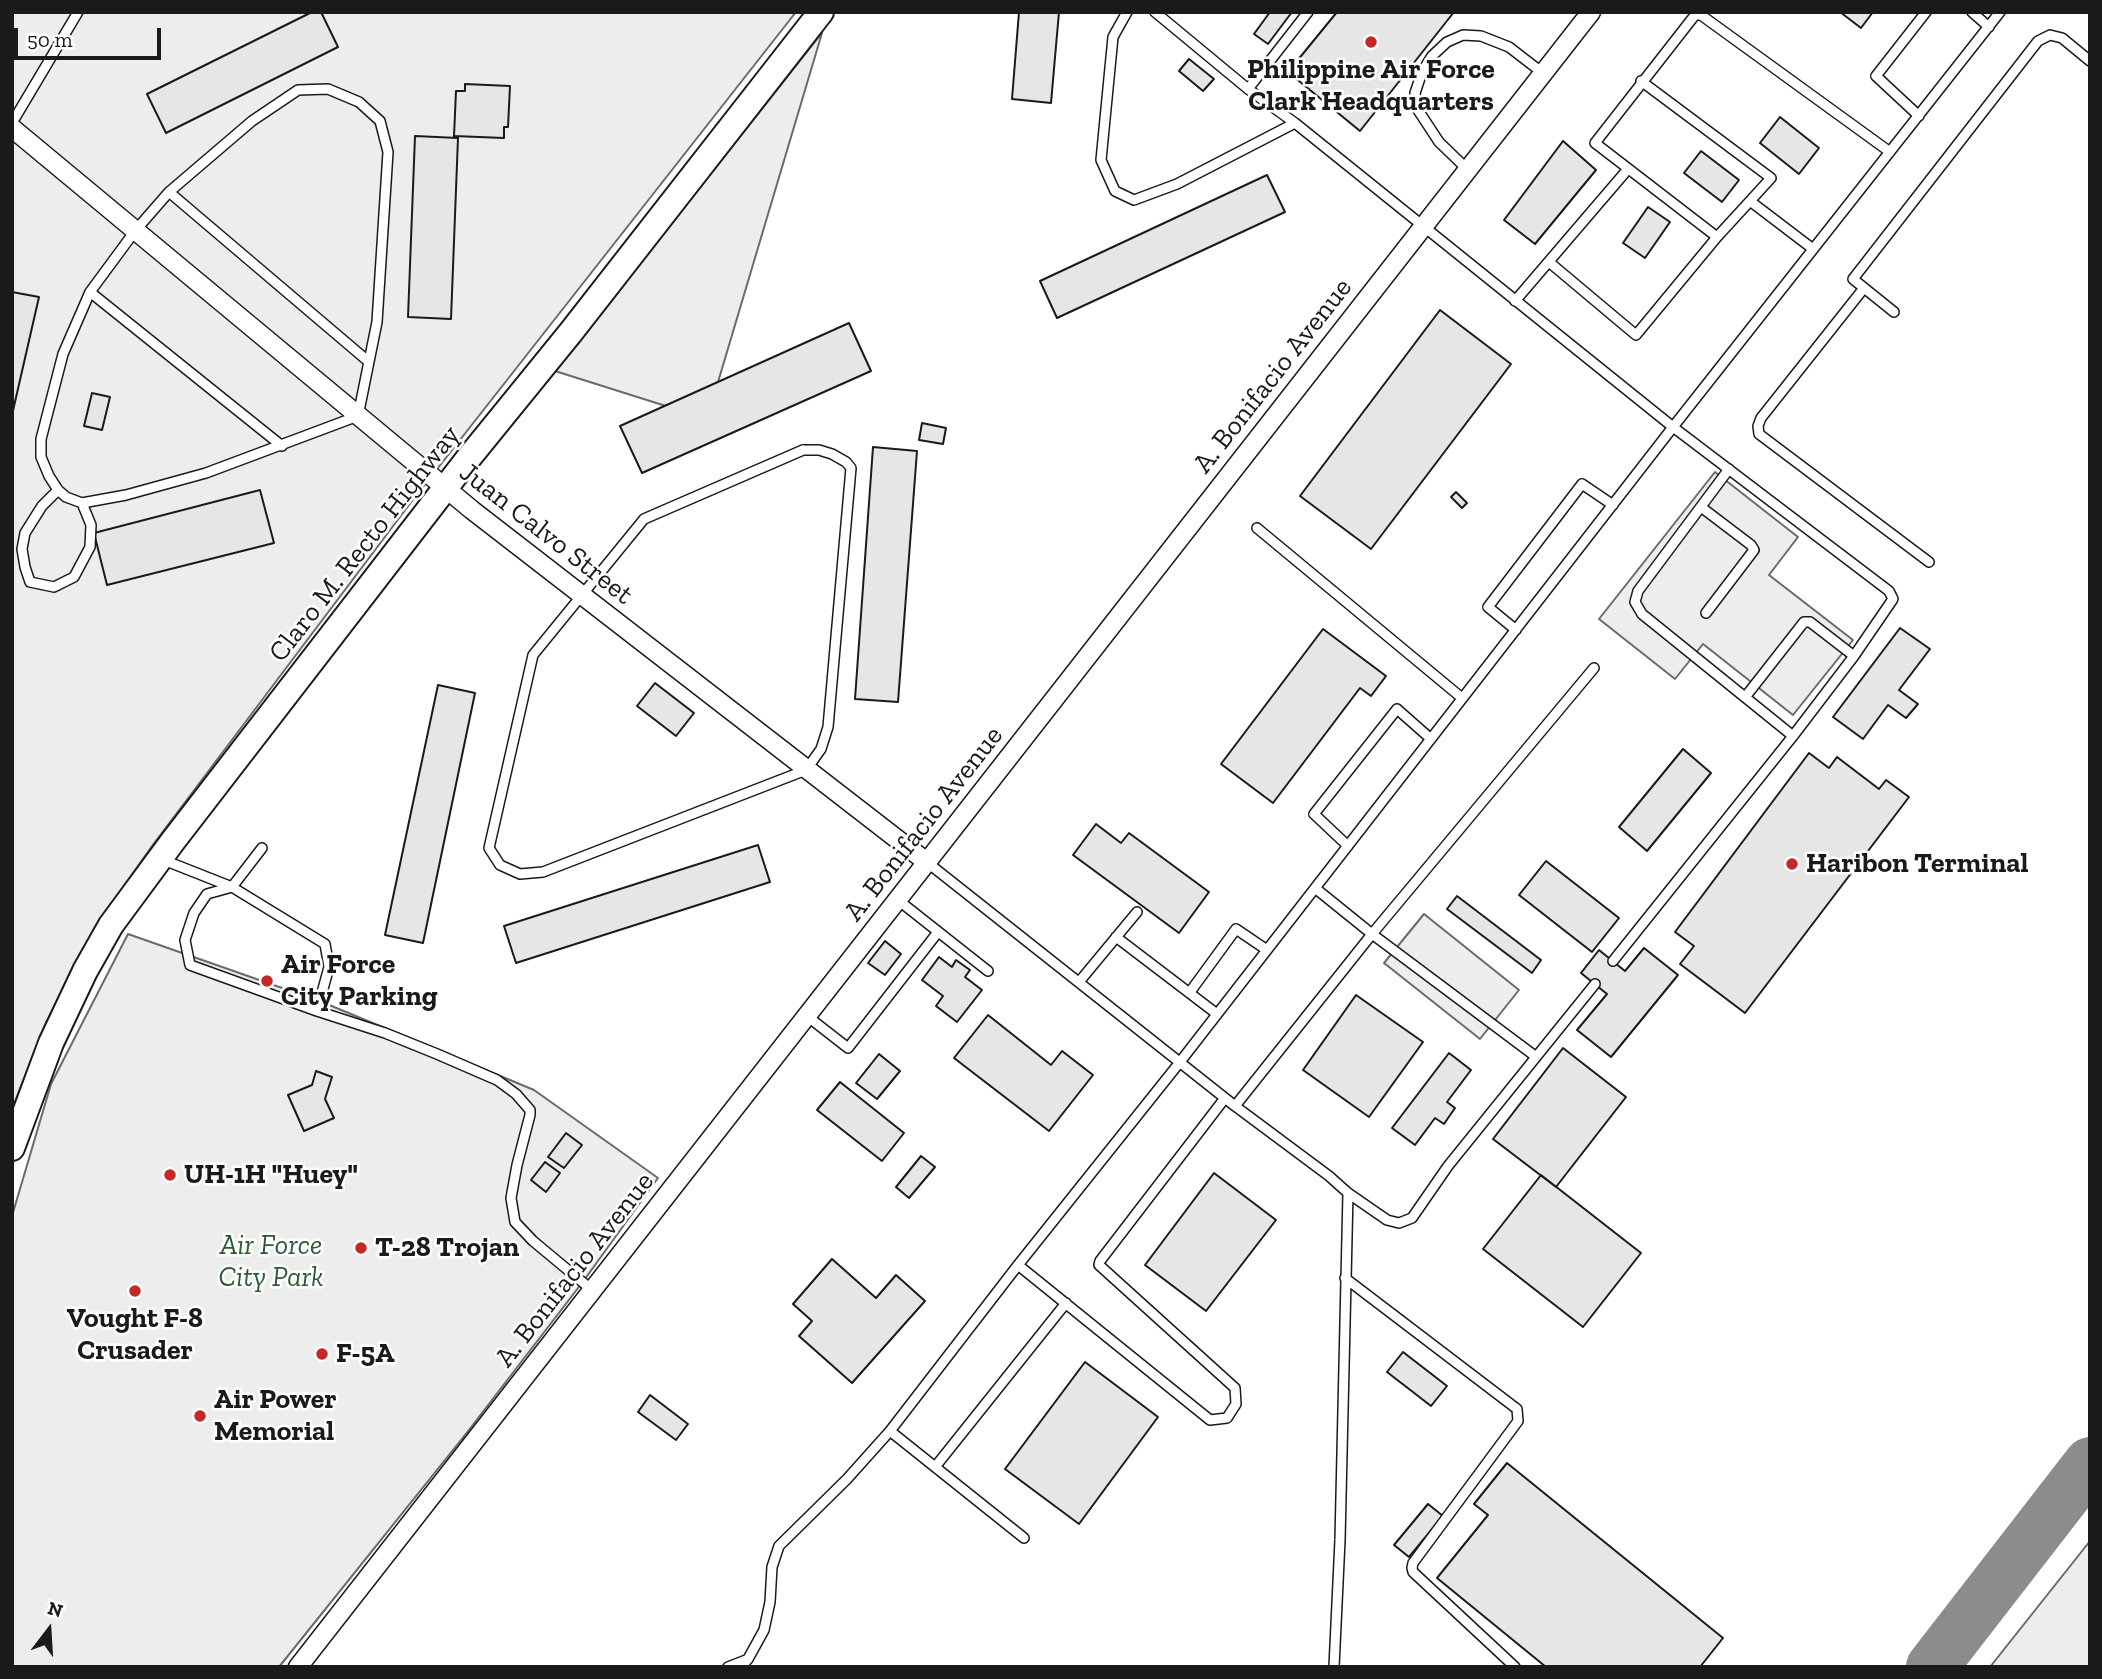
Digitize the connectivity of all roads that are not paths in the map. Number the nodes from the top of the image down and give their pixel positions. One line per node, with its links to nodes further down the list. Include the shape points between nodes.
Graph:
1 (78, 12): 17 (lane)
2 (821, 12): 37 (main road, Claro M. Recto Highway)
3 (1127, 12): 16 (lane, via 1113,37 1101,160 1115,191 1134,200 1177,184)
4 (1155, 12): 14 (lane)
5 (1308, 12): 14 (lane)
6 (1591, 12): 12 (street, A. Bonifacio Avenue)
7 (1926, 12): 15 (lane, via 1876,76)
8 (1972, 12): 10 (lane)
9 (2000, 12): 10 (lane)
10 (1989, 27): 15 (lane)
11 (2090, 61): 28 (lane, via 2062,38 2050,35 2038,41 1853,279)
12 (1544, 74): 20 (street, A. Bonifacio Avenue); 20 (lane, via 1509,47 1480,36 1463,35 1432,56 1415,93 1418,110 1439,142)
13 (1642, 81): 18 (lane, via 1695,15 1701,15); 19 (lane, via 1595,143); 22 (lane, via 1771,178)
14 (1248, 89): 16 (lane)
15 (1919, 116): 18 (lane)
16 (1295, 122): 23 (lane)
17 (12, 125): 24 (street, Juan Calvo Street)
18 (1890, 152): 26 (lane)
19 (1628, 169): 25 (lane); 27 (lane)
20 (1468, 170): 23 (street, A. Bonifacio Avenue)
21 (169, 192): 24 (lane); 32 (lane); 32 (lane, via 252,121 298,90 328,89 359,102 380,121 388,152 377,322)
22 (1750, 201): 25 (lane); 26 (lane)
23 (1423, 226): 30 (lane); 57 (street, A. Bonifacio Avenue)
24 (135, 231): 29 (lane); 33 (street, Juan Calvo Street)
25 (1717, 237): 27 (lane, via 1636,335)
26 (1814, 249): 34 (lane)
27 (1549, 262): 30 (lane)
28 (1864, 288): 31 (lane); 43 (lane, via 1761,418 1759,434)
29 (90, 292): 35 (lane); 38 (lane, via 63,354 41,439 41,457)
30 (1515, 301): 34 (lane)
31 (1894, 312)
32 (369, 362): 33 (lane)
33 (358, 416): 35 (lane); 37 (street, Juan Calvo Street)
34 (1673, 427): 36 (lane); 40 (lane)
35 (282, 446): 39 (lane, via 206,473)
36 (1729, 469): 41 (lane); 47 (lane, via 1889,592 1893,599)
37 (446, 488): 44 (street, Juan Calvo Street); 56 (main road, Claro M. Recto Highway)
38 (58, 490): 39 (lane); 39 (lane, via 26,533 22,549 30,582 54,587 74,577 90,547 91,525)
39 (82, 503)
40 (1613, 505): 46 (lane); 46 (lane, via 1582,484 1488,607)
41 (1701, 507): 45 (lane, via 1754,550); 49 (lane, via 1635,602 1642,614)
42 (1257, 528): 50 (lane)
43 (1929, 562)
44 (582, 596): 53 (street, Juan Calvo Street); 53 (lane, via 533,655 489,848 500,865 520,874 542,872); 53 (lane, via 644,519 803,450 819,450 846,462 851,468 828,727 821,749)
45 (1706, 613)
46 (1516, 630): 50 (lane)
47 (1854, 656): 49 (lane, via 1804,622); 51 (lane)
48 (1594, 668): 63 (lane)
49 (1746, 696): 51 (lane)
50 (1462, 698): 52 (lane)
51 (1793, 736): 66 (lane)
52 (1431, 739): 54 (lane); 54 (lane, via 1397,709 1314,814)
53 (806, 770): 57 (street, Juan Calvo Street)
54 (1348, 846): 59 (lane)
55 (262, 848): 58 (lane)
56 (160, 859): 58 (lane); 78 (main road, Claro M. Recto Highway, via 111,925 85,971 51,1043)
57 (928, 863): 60 (street, A. Bonifacio Avenue); 68 (lane)
58 (232, 887): 71 (lane, via 325,944 329,967); 71 (lane, via 206,894 194,913 186,940 190,965)
59 (1315, 888): 63 (lane); 65 (lane)
60 (898, 900): 62 (lane); 73 (street, A. Bonifacio Avenue)
61 (1137, 912): 64 (lane)
62 (938, 932): 67 (lane); 73 (lane, via 848,1048)
63 (1372, 934): 74 (lane); 77 (lane)
64 (1116, 937): 68 (lane); 70 (lane)
65 (1267, 950): 70 (lane, via 1236,929); 72 (lane)
66 (1613, 961)
67 (988, 971)
68 (1079, 982): 75 (lane)
69 (1595, 984): 74 (lane)
70 (1190, 992): 72 (lane)
71 (317, 1011): 82 (lane, via 437,1054 497,1080 516,1094 530,1115 511,1198 515,1222)
72 (1217, 1014): 75 (lane)
73 (807, 1016): 82 (street, A. Bonifacio Avenue)
74 (1535, 1056): 79 (lane, via 1412,1218 1399,1223 1387,1220)
75 (1180, 1062): 76 (lane); 80 (lane)
76 (1225, 1098): 77 (lane); 83 (lane, via 1099,1265 1235,1388 1236,1404 1227,1418 1210,1420)
77 (1235, 1106): 79 (lane)
78 (12, 1147)
79 (1348, 1193): 81 (lane)
80 (1018, 1265): 83 (lane); 84 (lane)
81 (1345, 1278): 90 (lane); 91 (lane, via 1517,1409 1518,1421 1412,1568)
82 (593, 1290): 88 (street, A. Bonifacio Avenue)
83 (1066, 1303): 85 (lane)
84 (890, 1431): 85 (lane); 87 (lane, via 779,1546 764,1630)
85 (935, 1467): 86 (lane)
86 (1024, 1538)
87 (745, 1663): 89 (lane)
88 (298, 1667)
89 (728, 1667)
90 (1334, 1667)
91 (1515, 1667)

